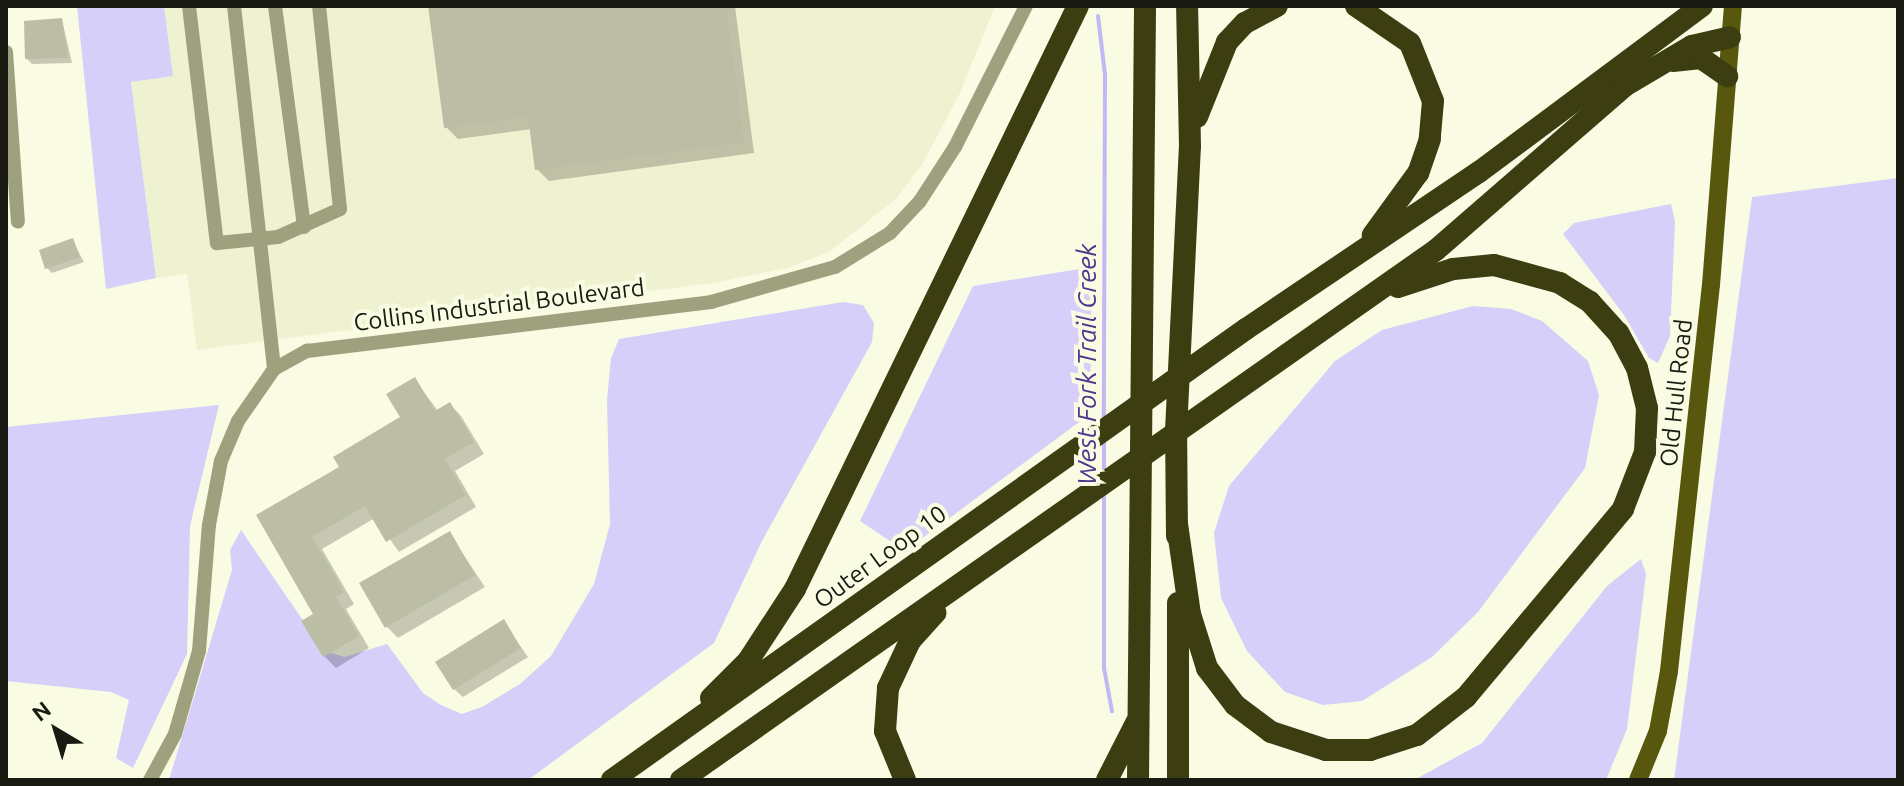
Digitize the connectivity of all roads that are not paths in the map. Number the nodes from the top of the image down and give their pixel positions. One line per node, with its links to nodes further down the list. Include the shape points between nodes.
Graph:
1 (189, 6): 21 (street, via 217,243)
2 (234, 6): 21 (street)
3 (275, 6): 20 (street)
4 (319, 6): 20 (street, via 340,209)
5 (1026, 6): 24 (street, Collins Industrial Boulevard, via 955,147 920,201 873,246 835,267 711,302 307,351)
6 (1078, 6): 28 (highway, via 795,589 748,661 688,720)
7 (1145, 6): 27 (highway)
8 (1187, 6): 18 (highway)
9 (1277, 6): 18 (highway, via 1245,23 1227,42 1202,94)
10 (1356, 6): 22 (highway, via 1410,43 1433,101 1430,139 1418,173)
11 (1702, 6): 22 (highway, Outer Loop 10, via 1479,172)
12 (1733, 6): 13 (main road, Old Hull Road)
13 (1730, 37): 15 (highway, via 1692,46); 16 (main road, Old Hull Road)
14 (6, 52): 17 (street)
15 (1664, 61): 16 (highway, via 1701,58); 23 (highway, via 1589,115 1467,226)
16 (1727, 76): 35 (main road, Old Hull Road, via 1711,285 1669,671 1658,731)
17 (9, 135): 19 (street)
18 (1190, 146): 25 (highway, via 1176,431)
19 (18, 222)
20 (304, 227): 21 (street)
21 (263, 239): 24 (street)
22 (1364, 248): 28 (highway, Outer Loop 10)
23 (1330, 324): 25 (highway, via 1406,283 1473,267 1513,266 1577,292 1618,333 1642,387 1645,452 1623,509 1450,712 1392,745 1348,752 1287,741 1252,720 1221,690 1197,645); 26 (highway)
24 (274, 369): 29 (street, Collins Industrial Boulevard, via 238,421 221,461 211,503 199,651 175,734)
25 (1177, 524): 34 (highway)
26 (1014, 548): 30 (highway); 31 (highway, via 927,620 897,662 886,699 885,731)
27 (1140, 715): 32 (highway); 33 (highway)
28 (613, 779)
29 (150, 780)
30 (681, 780)
31 (905, 780)
32 (1107, 780)
33 (1138, 780)
34 (1178, 780)
35 (1638, 780)

